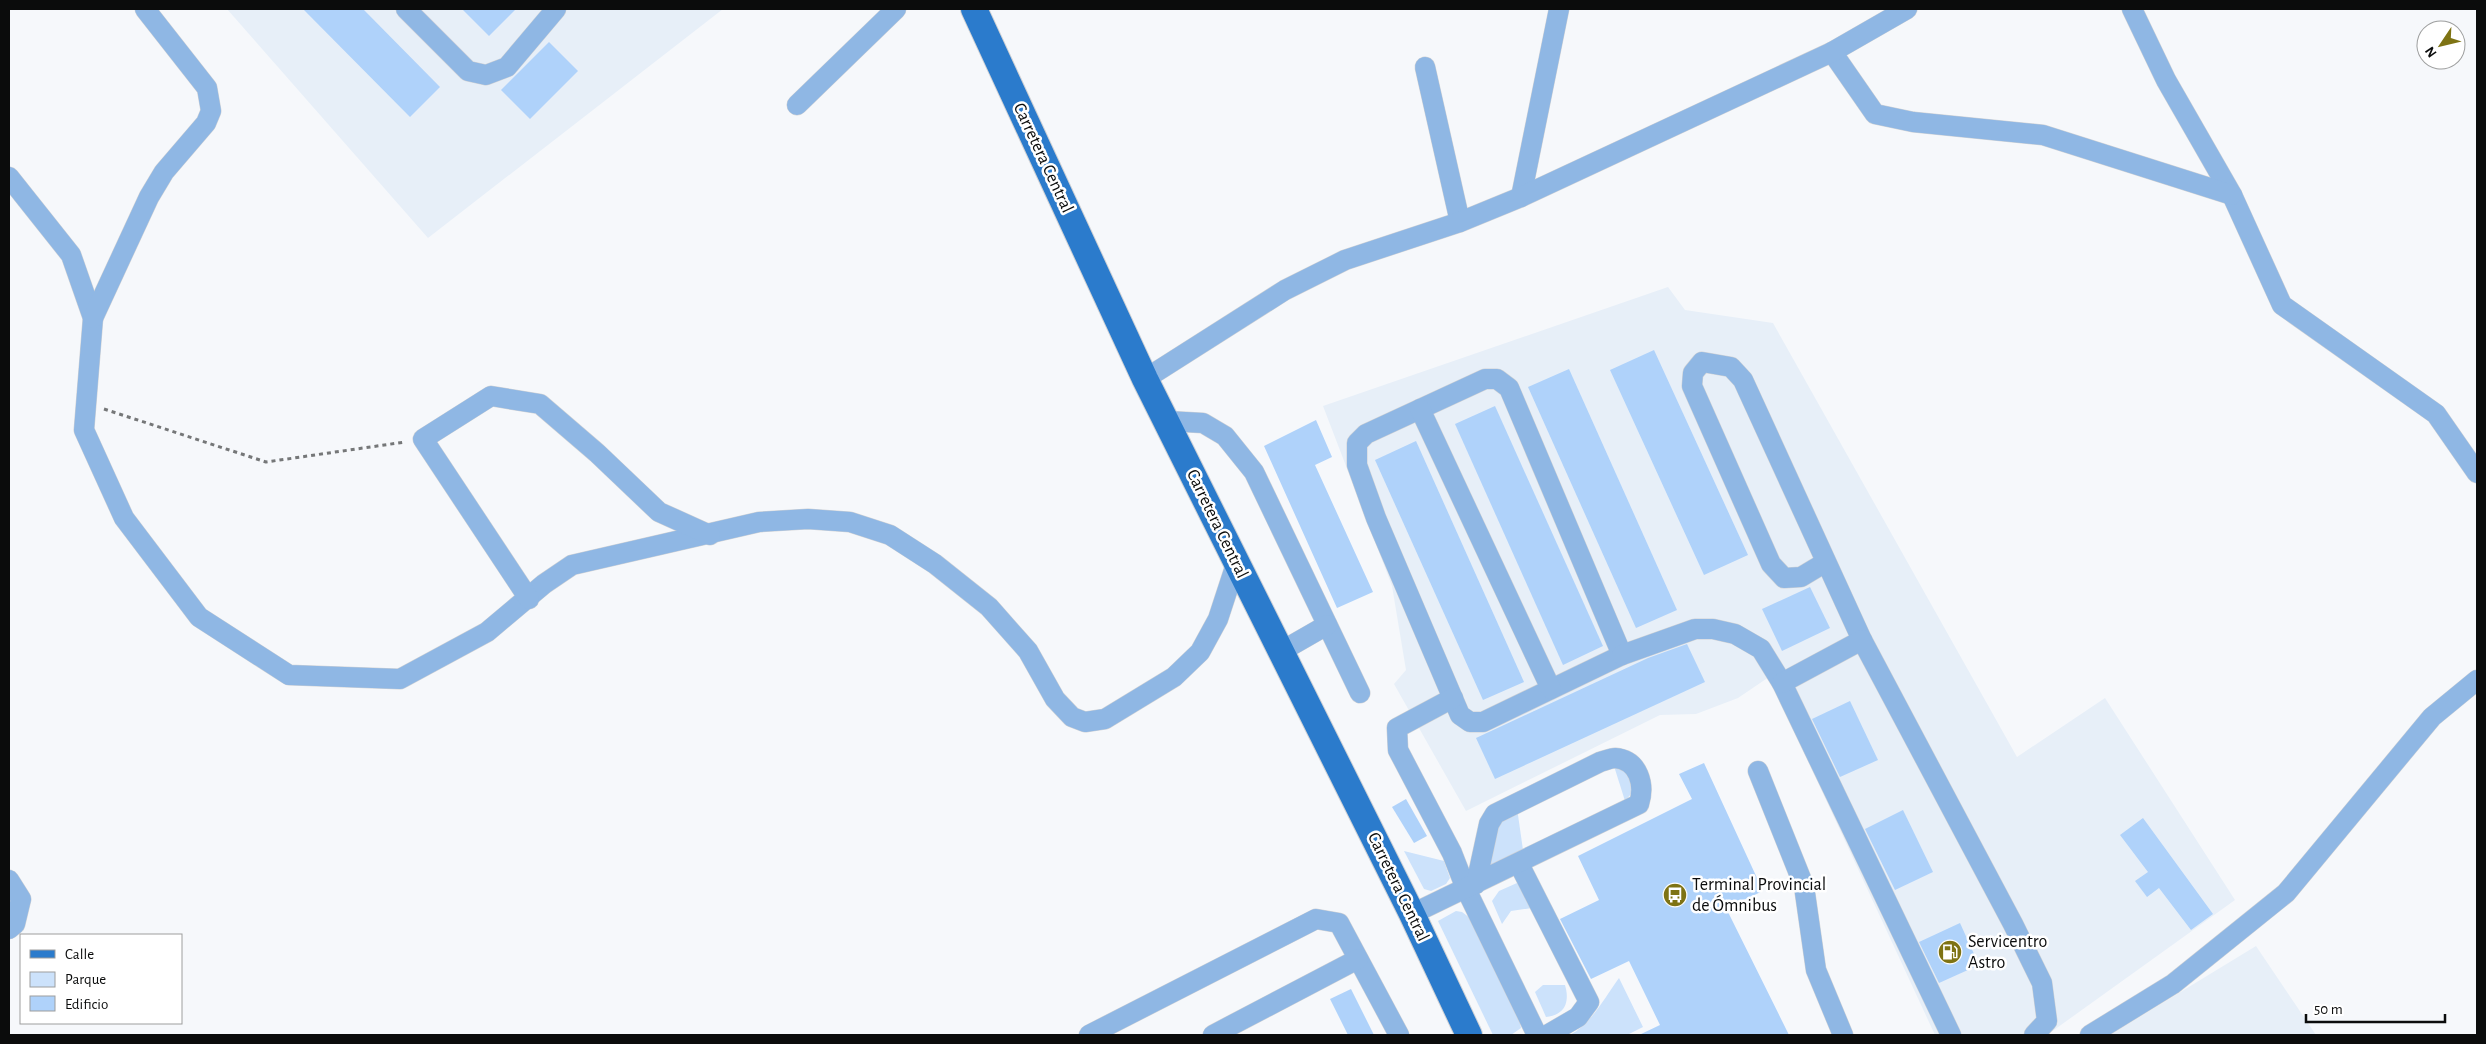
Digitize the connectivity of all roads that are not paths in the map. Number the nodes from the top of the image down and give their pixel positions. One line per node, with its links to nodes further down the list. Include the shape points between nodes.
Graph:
1 (146, 9): 16 (street, via 207,88 211,111 206,123 164,172 149,197)
2 (406, 9): 3 (street, via 468,71 486,75 507,66)
3 (556, 9)
4 (896, 9): 11 (street)
5 (974, 9): 17 (main road, Carretera Central)
6 (1559, 9): 14 (street)
7 (1907, 9): 9 (street)
8 (2132, 9): 13 (street, via 2166,80)
9 (1832, 52): 13 (street, via 1875,114 1913,122 2043,135); 14 (street)
10 (1425, 67): 15 (street)
11 (797, 105)
12 (9, 177): 16 (street, via 70,255)
13 (2232, 195): 20 (street, via 2282,305 2436,414)
14 (1521, 197): 15 (street)
15 (1460, 222): 17 (street, via 1345,260 1225,326)
16 (93, 318): 24 (street, via 84,430 124,518 199,617 289,675 400,679 487,632)
17 (1145, 379): 19 (main road, Carretera Central)
18 (1420, 409): 28 (street, via 1485,379 1497,379 1509,388); 31 (street); 33 (street, via 1366,434 1356,443 1357,465 1376,518)
19 (1168, 421): 23 (main road, Carretera Central); 25 (street, via 1203,423 1225,436 1254,472)
20 (2477, 473)
21 (710, 534): 23 (street, via 760,522 808,518 850,522 890,535 935,564 989,607 1028,651 1055,699 1072,717 1085,722 1105,719 1174,677 1200,652 1218,619); 24 (street, via 572,565); 24 (street, via 659,512 540,404 491,396 423,440)
22 (1826, 562): 22 (street, via 1743,380 1731,367 1702,362 1693,373 1692,386 1771,564 1784,578 1801,577); 26 (street)
23 (1236, 564): 27 (main road, Carretera Central)
24 (528, 599)
25 (1327, 625): 27 (street); 32 (street)
26 (1862, 640): 30 (street); 49 (street, via 2042,983 2047,1021)
27 (1280, 652): 38 (main road, Carretera Central)
28 (1622, 655): 30 (street, via 1695,629 1713,629 1735,634 1761,649); 31 (street)
29 (2477, 680): 50 (street, via 2432,717 2286,893 2173,984)
30 (1782, 683): 48 (street)
31 (1550, 689): 33 (street, via 1483,722 1470,722 1460,715)
32 (1360, 693)
33 (1453, 698): 37 (street, via 1397,728 1398,750)
34 (1758, 771): 47 (street, via 1804,886 1816,970)
35 (1519, 864): 37 (street); 37 (street, via 1639,804 1643,791 1635,770 1625,761 1614,758 1600,762 1495,814 1488,824); 46 (street, via 1589,1002 1578,1017)
36 (9, 880): 39 (street, via 21,899 15,924)
37 (1471, 886): 38 (street); 45 (street)
38 (1412, 914): 44 (main road, Carretera Central)
39 (9, 928)
40 (1358, 959): 41 (street, via 1339,922 1316,919); 42 (street); 43 (street)
41 (1088, 1035)
42 (1213, 1035)
43 (1398, 1035)
44 (1469, 1035)
45 (1537, 1035)
46 (1547, 1035)
47 (1843, 1035)
48 (1951, 1035)
49 (2034, 1035)
50 (2090, 1035)

